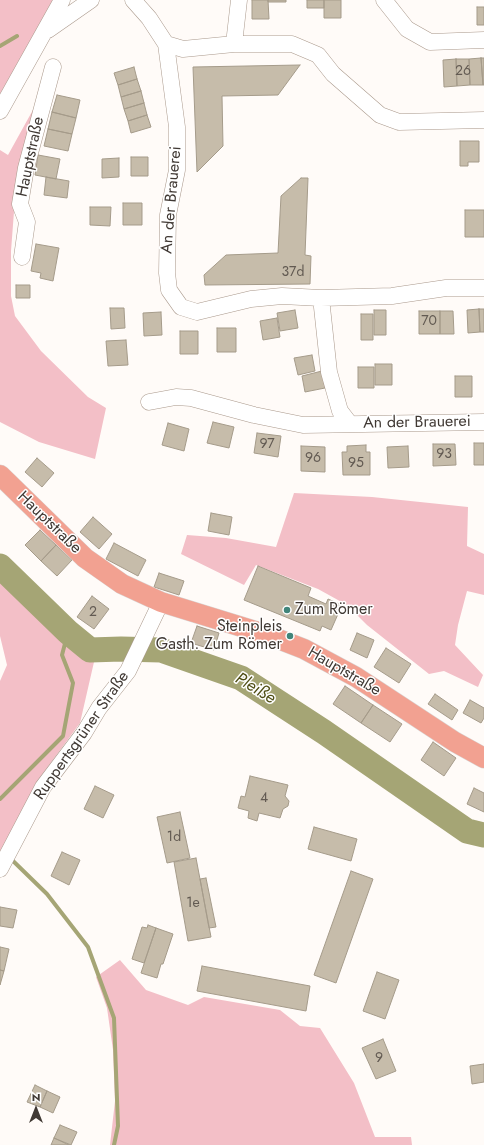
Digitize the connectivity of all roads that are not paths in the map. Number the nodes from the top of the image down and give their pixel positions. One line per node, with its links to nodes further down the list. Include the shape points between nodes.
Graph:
1 (62, 0): 6 (street)
2 (91, 0): 6 (street)
3 (133, 0): 8 (street, An der Brauerei)
4 (239, 0): 9 (street)
5 (384, 0): 7 (street, via 407,28 430,42)
6 (43, 33): 10 (street)
7 (484, 40)
8 (166, 44): 9 (street, via 183,49); 15 (street, An der Brauerei, via 177,126 177,170 168,215 169,290 181,307 198,312 251,298)
9 (234, 44): 12 (street, via 292,44 318,55 333,74 380,114 399,122)
10 (26, 64): 11 (street); 13 (street, Hauptstraße, via 50,74 26,168 20,204 27,222)
11 (0, 111)
12 (484, 120)
13 (22, 257)
14 (484, 288): 15 (street, An der Brauerei, via 446,288 392,296)
15 (321, 298): 18 (street, An der Brauerei, via 329,372 340,411)
16 (149, 402): 18 (street, An der Brauerei, via 176,397 191,398 303,425)
17 (484, 422): 18 (street, An der Brauerei)
18 (350, 424)
19 (0, 475): 20 (main road, Hauptstraße, via 85,558 122,584)
20 (161, 602): 21 (main road, Hauptstraße, via 268,635 304,649 356,677); 22 (street, Ruppertsgrüner Straße, via 128,671 43,787)
21 (484, 758)
22 (0, 868)

